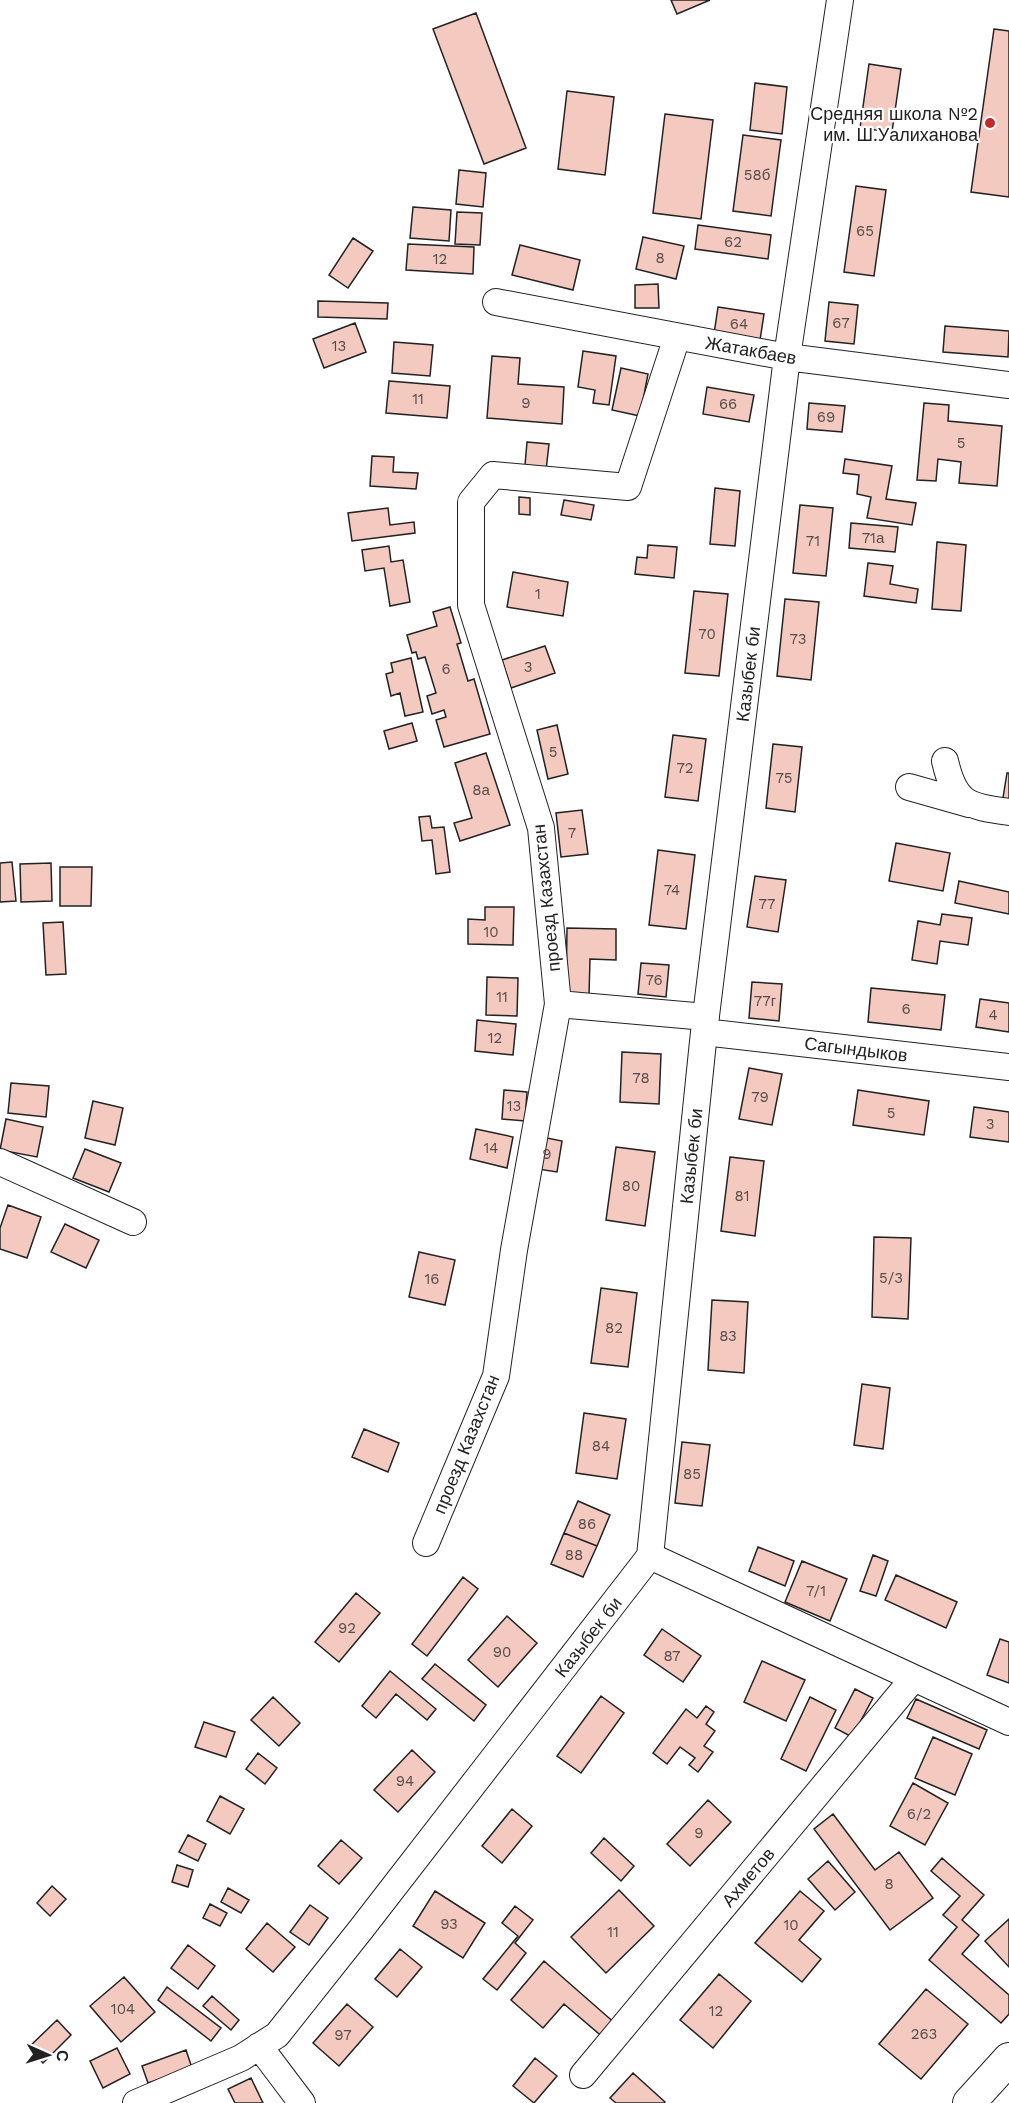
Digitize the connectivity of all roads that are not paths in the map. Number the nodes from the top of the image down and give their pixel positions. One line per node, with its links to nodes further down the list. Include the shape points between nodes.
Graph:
1 (840, 0): 4 (street, Казыбек би)
2 (496, 302): 3 (street, Жатакбаев)
3 (678, 336): 4 (street, Жатакбаев); 10 (street, проезд Казахстан, via 628,487 493,475 471,502 471,605 541,828)
4 (787, 357): 5 (street, Жатакбаев); 11 (street, Казыбек би)
5 (1009, 385)
6 (945, 761): 8 (street, via 953,788)
7 (909, 787): 8 (street)
8 (972, 805): 9 (street)
9 (1009, 812)
10 (558, 1004): 11 (street, Сагындыков); 15 (street, проезд Казахстан, via 496,1376)
11 (705, 1024): 12 (street, Сагындыков); 16 (street, Казыбек би)
12 (1009, 1067)
13 (0, 1162): 14 (street)
14 (133, 1222)
15 (426, 1543)
16 (650, 1556): 17 (street); 19 (street, Казыбек би, via 320,1982 277,2035)
17 (913, 1679): 18 (street); 21 (street, Ахметов)
18 (1009, 1722)
19 (259, 2046): 22 (street, Казыбек би, via 241,2058); 23 (street)
20 (1009, 2059): 24 (main road)
21 (583, 2075)
22 (136, 2103)
23 (302, 2103)
24 (969, 2103)

